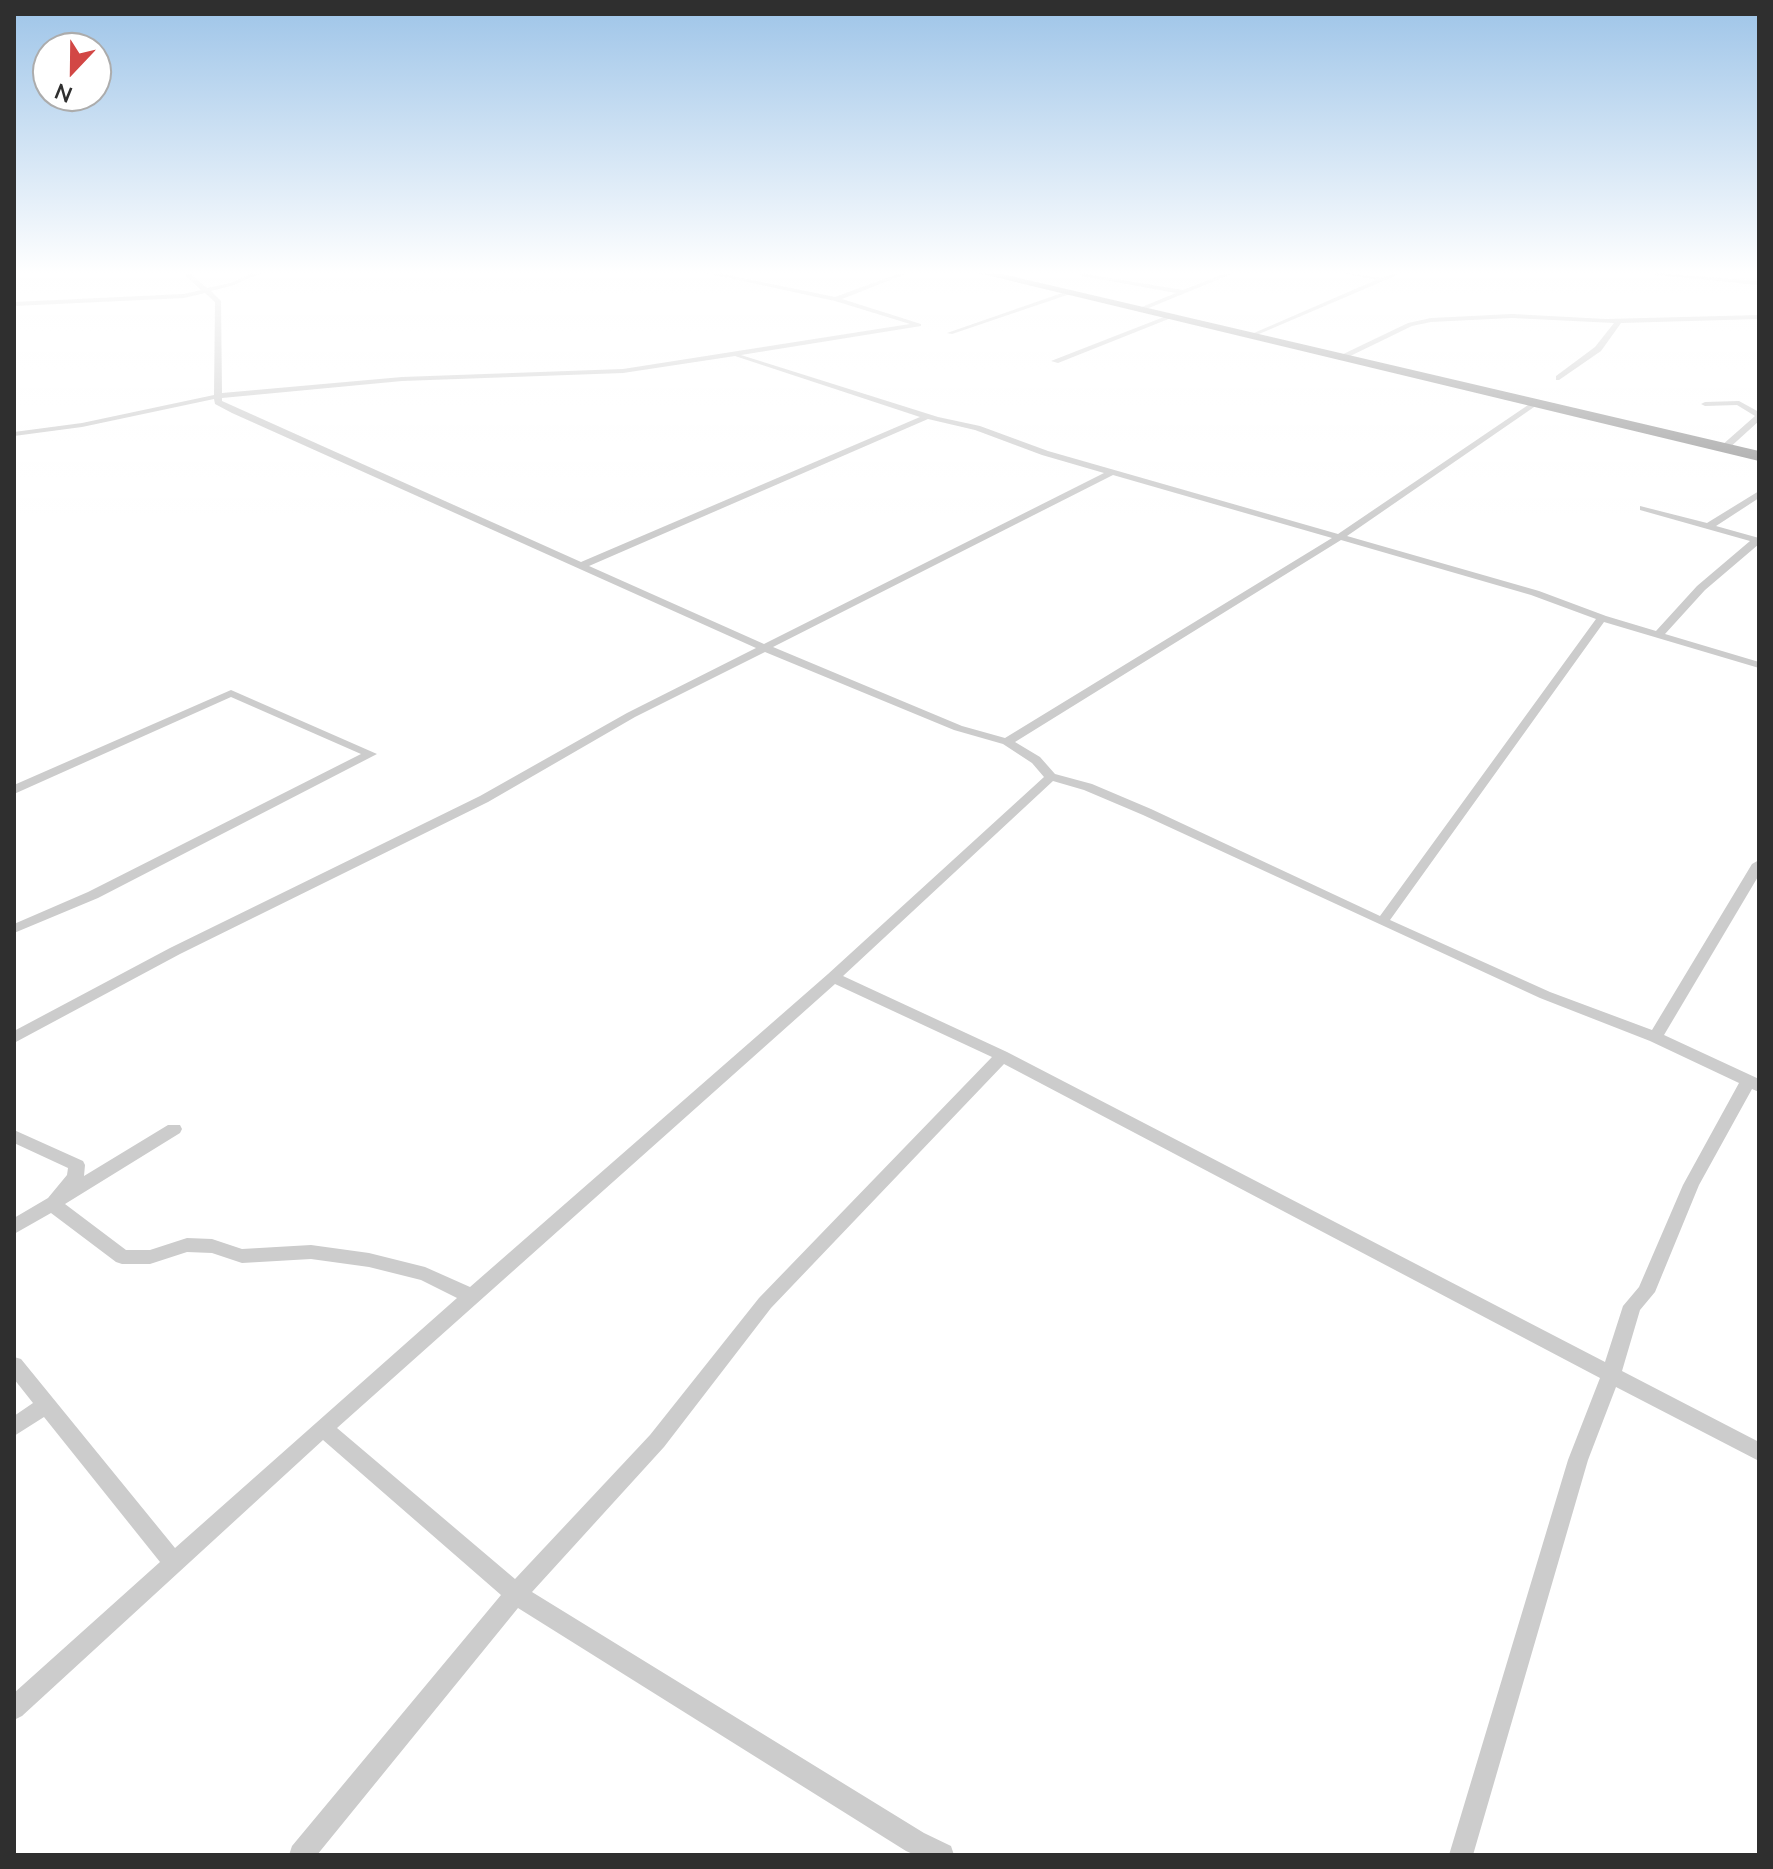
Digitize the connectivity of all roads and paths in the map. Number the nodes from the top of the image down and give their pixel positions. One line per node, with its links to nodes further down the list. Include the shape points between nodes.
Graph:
1 (216, 360): 7 (street)
2 (692, 360): 7 (street, via 623,371 376,380)
3 (752, 360): 10 (street)
4 (1349, 360): 8 (highway)
5 (1583, 360): 6 (street)
6 (1559, 378)
7 (218, 396): 12 (street); 21 (street, via 218,402 235,411)
8 (1534, 403): 13 (highway); 19 (street)
9 (1705, 404): 11 (street, via 1739,403)
10 (928, 416): 15 (street); 21 (street)
11 (1759, 416): 13 (street)
12 (14, 434)
13 (1724, 448): 14 (highway)
14 (1759, 456)
15 (1112, 472): 19 (street); 24 (street)
16 (1759, 494): 18 (street)
17 (1643, 508): 18 (street)
18 (1708, 527): 20 (street)
19 (1340, 537): 22 (street, via 1535,593); 26 (street)
20 (1758, 540): 23 (street, via 1701,588)
21 (581, 566): 24 (street)
22 (1602, 618): 23 (street); 30 (street)
23 (1659, 634): 25 (street)
24 (765, 648): 26 (street, via 958,728); 34 (street, via 631,715 484,799 175,951)
25 (1759, 665)
26 (1007, 742): 27 (street)
27 (1051, 777): 30 (street, via 1147,812); 32 (street)
28 (14, 790): 31 (street, via 231,693 371,754 93,895)
29 (1759, 864): 33 (street)
30 (1382, 922): 33 (street)
31 (14, 929)
32 (833, 977): 35 (street); 41 (street)
33 (1655, 1037): 36 (street)
34 (14, 1038)
35 (1002, 1056): 43 (street); 49 (street, via 765,1303 657,1441)
36 (1753, 1084): 43 (street, via 1691,1185 1646,1292 1632,1306)
37 (174, 1129): 39 (street)
38 (14, 1136): 39 (street, via 77,1165 75,1177)
39 (55, 1201): 40 (street); 41 (street, via 122,1257 150,1257 187,1245 242,1256 311,1252 425,1274)
40 (14, 1227)
41 (472, 1297): 46 (street)
42 (14, 1365): 44 (street)
43 (1611, 1375): 47 (street); 53 (street, via 1578,1460)
44 (46, 1405): 45 (street); 48 (street)
45 (14, 1427)
46 (323, 1428): 48 (street); 49 (street)
47 (1759, 1452)
48 (174, 1563): 50 (street)
49 (516, 1594): 51 (street); 52 (street)
50 (14, 1708)
51 (301, 1855)
52 (942, 1855)
53 (1461, 1855)

